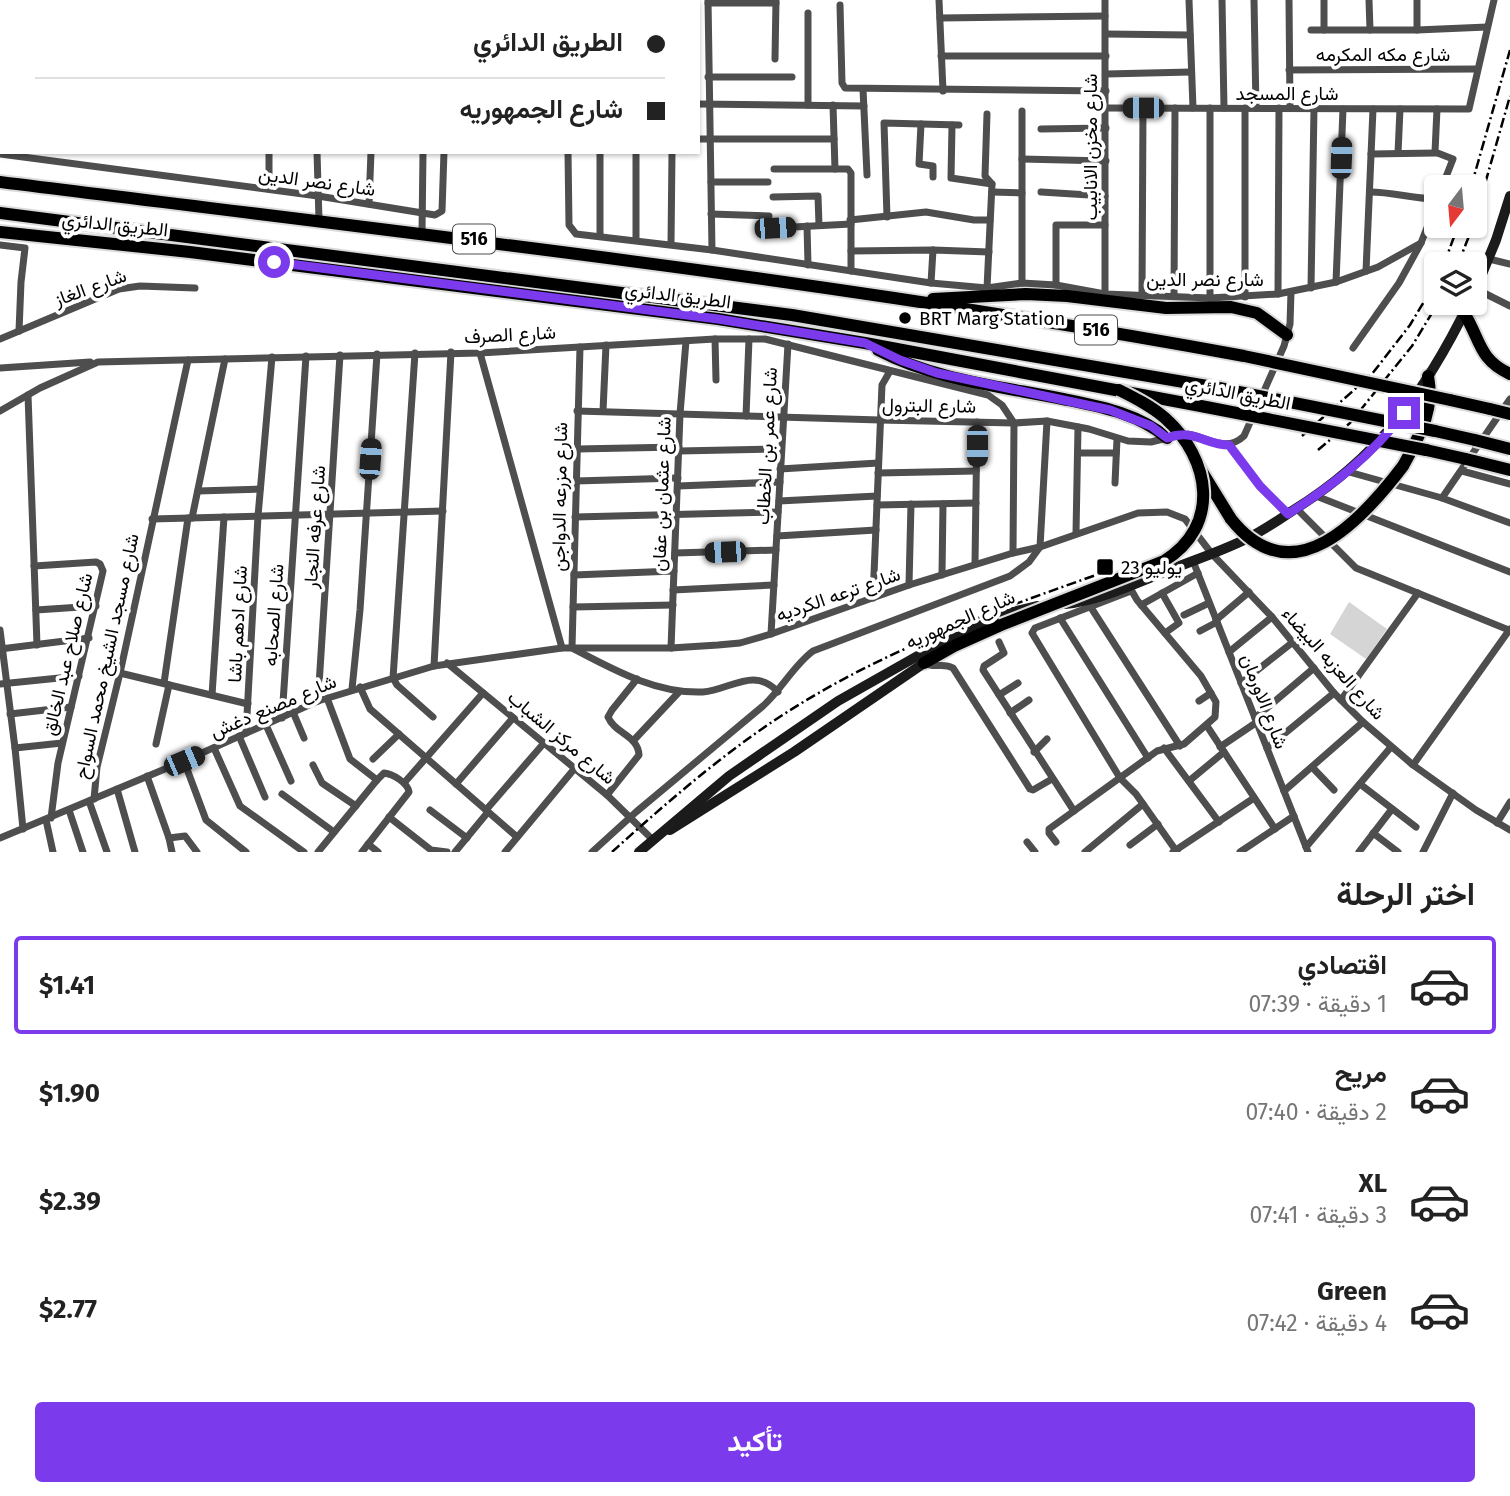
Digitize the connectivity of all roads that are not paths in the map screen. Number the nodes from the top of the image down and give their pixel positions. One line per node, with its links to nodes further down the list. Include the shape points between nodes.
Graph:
1 (939, 0): 16 (street)
2 (1105, 0): 15 (street, شارع مخزن الانابيب)
3 (1189, 0): 25 (street)
4 (1222, 0): 49 (street)
5 (1254, 0): 51 (street)
6 (1289, 0): 30 (street)
7 (1324, 0): 19 (street)
8 (1369, 0): 20 (street)
9 (1418, 0): 21 (street)
10 (1494, 0): 17 (street)
11 (708, 2): 12 (street); 23 (street)
12 (776, 2): 28 (street)
13 (840, 5): 36 (street, via 843,86)
14 (808, 13): 41 (street)
15 (1105, 16): 16 (street); 24 (street, شارع مخزن الانابيب)
16 (940, 18): 26 (street)
17 (1487, 27): 21 (street); 31 (street)
18 (1311, 30): 19 (street)
19 (1324, 30): 20 (street)
20 (1370, 30): 21 (street)
21 (1417, 30)
22 (700, 32): 23 (street)
23 (708, 32): 32 (street)
24 (1106, 34): 25 (street); 27 (street, شارع مخزن الانابيب)
25 (1191, 35): 33 (street)
26 (942, 56): 27 (street); 37 (street)
27 (1106, 56): 34 (street, شارع مخزن الانابيب)
28 (775, 59)
29 (700, 69): 32 (street)
30 (1289, 69): 31 (street, شارع مكه المكرمه); 53 (street)
31 (1477, 69): 58 (street, شارع المسجد, via 1469,109)
32 (708, 72): 35 (street); 40 (street)
33 (1191, 72): 34 (street); 47 (street)
34 (1106, 74): 38 (street, شارع مخزن الانابيب)
35 (792, 77)
36 (863, 89): 37 (street); 43 (street)
37 (943, 91): 38 (street)
38 (1106, 91): 44 (street, شارع مخزن الانابيب)
39 (700, 104): 40 (street)
40 (710, 104): 41 (street); 65 (street)
41 (808, 105): 42 (street)
42 (833, 105): 43 (street); 66 (street)
43 (864, 106): 84 (street)
44 (1106, 108): 45 (street, شارع المسجد); 62 (street, شارع مخزن الانابيب)
45 (1143, 108): 46 (street, شارع المسجد); 141 (street)
46 (1175, 108): 47 (street, شارع المسجد); 143 (street)
47 (1193, 108): 48 (street, شارع المسجد)
48 (1210, 108): 49 (street, شارع المسجد); 145 (street)
49 (1224, 108): 50 (street, شارع المسجد)
50 (1245, 108): 51 (street, شارع المسجد); 144 (street)
51 (1256, 108): 52 (street, شارع المسجد)
52 (1279, 108): 53 (street, شارع المسجد); 140 (street)
53 (1290, 108): 54 (street, شارع المسجد)
54 (1314, 108): 55 (street, شارع المسجد); 137 (street)
55 (1343, 109): 56 (street, شارع المسجد); 131 (street)
56 (1373, 109): 57 (street, شارع المسجد); 79 (street)
57 (1400, 109): 58 (street, شارع المسجد); 67 (street)
58 (1437, 109): 68 (street)
59 (1022, 111): 80 (street)
60 (987, 114): 90 (street, via 985,176)
61 (921, 124): 86 (street, via 919,163 933,166); 90 (street, via 956,125 951,178); 105 (street, via 884,123)
62 (1106, 128): 63 (street); 81 (street, شارع مخزن الانابيب)
63 (1041, 130)
64 (700, 138): 65 (street)
65 (711, 139): 66 (street); 88 (street)
66 (834, 139): 83 (street)
67 (1398, 153): 68 (street); 79 (street)
68 (1436, 153): 85 (street, via 1453,159)
69 (5, 154): 91 (street, شارع نصر الدين)
70 (269, 154): 91 (street)
71 (317, 154): 95 (street)
72 (371, 154): 100 (street)
73 (423, 154): 102 (street)
74 (444, 154): 102 (street, via 442,211 438,215)
75 (568, 154): 115 (street, شارع نصر الدين, via 569,225 573,232)
76 (600, 154): 115 (street)
77 (636, 154): 117 (street)
78 (672, 154): 119 (street)
79 (1371, 154): 93 (street)
80 (1022, 159): 81 (street); 94 (street)
81 (1106, 162): 96 (street, شارع مخزن الانابيب)
82 (774, 169): 83 (street)
83 (835, 169): 108 (street, via 851,172)
84 (867, 174)
85 (1447, 175)
86 (933, 177)
87 (0, 182): 106 (highway, الطريق الدائري / 516)
88 (711, 182): 89 (street); 103 (street)
89 (768, 182)
90 (992, 188): 94 (street); 107 (street)
91 (269, 190): 95 (street, شارع نصر الدين)
92 (1041, 192): 96 (street)
93 (1370, 192): 99 (street); 130 (street)
94 (1022, 193): 133 (street)
95 (318, 196): 100 (street, شارع نصر الدين); 106 (street)
96 (1105, 196): 110 (street, شارع مخزن الانابيب)
97 (1510, 196): 125 (main road)
98 (773, 197): 109 (street, via 818,196)
99 (1424, 199)
100 (369, 204): 102 (street, شارع نصر الدين)
101 (0, 213): 197 (highway, الطريق الدائري / 516, bridge, via 717,305 1219,388)
102 (421, 213): 114 (street)
103 (712, 214): 104 (street); 121 (street)
104 (769, 216)
105 (887, 216): 107 (street, via 926,212); 108 (street)
106 (319, 220): 114 (highway, الطريق الدائري / 516)
107 (990, 220): 124 (street)
108 (850, 222): 109 (street); 123 (street)
109 (819, 225): 111 (street)
110 (1105, 225): 134 (street, via 1057,224); 139 (street, شارع مخزن الانابيب)
111 (807, 226): 112 (street); 128 (street)
112 (775, 228)
113 (0, 232): 156 (highway, الطريق الدائري, via 718,319)
114 (422, 233): 146 (highway, الطريق الدائري / 516)
115 (600, 236): 117 (street, شارع نصر الدين)
116 (1424, 237): 118 (street)
117 (636, 240): 119 (street, شارع نصر الدين)
118 (1422, 243): 130 (street, شارع نصر الدين); 160 (street)
119 (671, 244): 121 (street, شارع نصر الدين)
120 (0, 245): 150 (street, via 25,248)
121 (712, 250): 128 (street, شارع نصر الدين)
122 (933, 250): 123 (street); 124 (street); 132 (street)
123 (851, 251): 129 (street)
124 (989, 252): 136 (street)
125 (1489, 259): 126 (main road); 127 (street)
126 (1487, 264)
127 (1510, 264)
128 (808, 265): 129 (street, شارع نصر الدين)
129 (851, 271): 132 (street, شارع نصر الدين)
130 (1366, 271): 131 (street, شارع نصر الدين)
131 (1336, 282): 137 (street, شارع نصر الدين)
132 (931, 283): 136 (street, شارع نصر الدين)
133 (1023, 284): 134 (street, شارع نصر الدين); 136 (street, شارع نصر الدين)
134 (1056, 285): 139 (street, شارع نصر الدين)
135 (195, 288): 150 (street, شارع الغاز, via 119,289)
136 (987, 288)
137 (1311, 288): 138 (street, شارع نصر الدين)
138 (1291, 292): 140 (street, شارع نصر الدين); 151 (street)
139 (1105, 294): 141 (street, شارع نصر الدين)
140 (1278, 294): 144 (street, شارع نصر الدين)
141 (1142, 295): 143 (street, شارع نصر الدين)
142 (1487, 295): 147 (street)
143 (1174, 296): 145 (street, شارع نصر الدين)
144 (1244, 297): 145 (street, شارع نصر الدين)
145 (1210, 298)
146 (902, 300): 151 (highway, via 1026,294 1166,308 1231,306 1257,313); 183 (highway, الطريق الدائري / 516, bridge, via 1244,356)
147 (1510, 306)
148 (1463, 315): 174 (main road, شارع الجمهوريه)
149 (1470, 315): 173 (highway, via 1486,358)
150 (19, 331): 152 (street, شارع الغاز)
151 (1287, 335): 193 (street, via 1246,432)
152 (0, 339)
153 (715, 339): 154 (street, شارع الصرف); 155 (street, شارع الصرف); 175 (street)
154 (749, 339): 157 (street, شارع الصرف); 184 (street)
155 (685, 341): 158 (street, شارع الصرف); 182 (street, شارع عثمان بن عفان)
156 (865, 343): 176 (highway, الطريق الدائري); 191 (highway, via 937,373 1110,410 1151,426)
157 (788, 344): 172 (street, شارع الصرف); 185 (street, شارع عمر بن الخطاب)
158 (606, 345): 159 (street, شارع الصرف); 181 (street)
159 (580, 347): 163 (street, شارع الصرف); 180 (street, شارع مزرعه الدواجن)
160 (1353, 348)
161 (451, 352): 162 (street, شارع الصرف); 163 (street, شارع الصرف); 222 (street)
162 (415, 353): 164 (street, شارع الصرف); 224 (street)
163 (480, 353): 280 (street)
164 (377, 354): 165 (street, شارع الصرف); 226 (street)
165 (340, 355): 166 (street, شارع الصرف); 227 (street, شارع عرفه النجار)
166 (306, 356): 167 (street, شارع الصرف); 228 (street, شارع الصحابه)
167 (272, 358): 168 (street, شارع الصرف); 213 (street, شارع ادهم باشا)
168 (225, 359): 169 (street, شارع الصرف); 214 (street)
169 (188, 360): 170 (street, شارع الصرف); 234 (street, شارع مسجد الشيخ محمد السواح)
170 (98, 362): 171 (street); 177 (street, شارع الصرف)
171 (0, 368)
172 (890, 371): 186 (street, via 883,385); 189 (street, شارع الصرف, via 988,395)
173 (1510, 374)
174 (1428, 376): 201 (highway, bridge, via 1428,415 1403,466 1375,500 1325,544 1296,551 1266,546 1243,532); 206 (main road, شارع الجمهوريه, via 1395,424)
175 (716, 380)
176 (1119, 390): 201 (highway, bridge, via 1165,418); 203 (highway, الطريق الدائري, bridge, via 1384,440)
177 (28, 395): 179 (street, شارع الصرف); 246 (street)
178 (1510, 399): 205 (street)
179 (0, 411)
180 (577, 411): 181 (street, شارع البترول); 194 (street, شارع مزرعه الدواجن)
181 (603, 411): 182 (street, شارع البترول)
182 (680, 414): 184 (street, شارع البترول); 195 (street, شارع عثمان بن عفان)
183 (1510, 414)
184 (746, 415): 185 (street, شارع البترول)
185 (782, 416): 186 (street, شارع البترول); 196 (street, شارع عمر بن الخطاب)
186 (880, 420): 188 (street, شارع البترول); 200 (street)
187 (1047, 421): 189 (street, شارع البترول); 190 (street, شارع البترول); 239 (street)
188 (977, 422): 189 (street, شارع البترول); 204 (street)
189 (1014, 423): 242 (street)
190 (1078, 427): 192 (street, شارع البترول); 198 (street)
191 (1167, 438): 192 (street, شارع البترول, via 1151,442); 193 (street, شارع البترول, via 1186,433)
192 (1116, 439): 199 (street)
193 (1229, 445): 223 (street, via 1260,486)
194 (577, 449): 195 (street); 208 (street, شارع مزرعه الدواجن)
195 (679, 449): 196 (street); 209 (street, شارع عثمان بن عفان)
196 (781, 449): 202 (street, شارع عمر بن الخطاب)
197 (1510, 449)
198 (1078, 453): 199 (street); 237 (street)
199 (1116, 453): 211 (street)
200 (878, 463): 202 (street); 207 (street)
201 (1198, 463): 285 (highway, bridge, via 1204,492 1202,511 1195,530 1178,551 1156,565)
202 (780, 469): 210 (street, شارع عمر بن الخطاب)
203 (1510, 470)
204 (976, 471): 207 (street); 219 (street)
205 (1462, 471): 212 (street); 216 (street)
206 (1349, 472): 215 (main road, شارع الجمهوريه); 216 (street)
207 (878, 473): 218 (street)
208 (576, 481): 209 (street); 232 (street, شارع مزرعه الدواجن)
209 (678, 482): 210 (street); 229 (street, شارع عثمان بن عفان)
210 (779, 482): 217 (street, شارع عمر بن الخطاب)
211 (1115, 483)
212 (1510, 484)
213 (260, 489): 214 (street); 230 (street, شارع ادهم باشا)
214 (198, 491): 233 (street)
215 (1317, 496): 223 (main road, شارع الجمهوريه); 248 (street)
216 (1442, 498): 235 (street)
217 (779, 501): 218 (street); 225 (street, شارع عمر بن الخطاب)
218 (877, 501): 220 (street); 236 (street)
219 (976, 503): 221 (street); 245 (street)
220 (911, 504): 221 (street); 253 (street)
221 (943, 504): 251 (street)
222 (443, 511): 224 (street); 287 (street)
223 (1292, 511): 243 (main road, شارع الجمهوريه); 258 (street, via 1356,568)
224 (404, 512): 226 (street); 291 (street)
225 (778, 512): 229 (street); 238 (street, شارع عمر بن الخطاب)
226 (367, 513): 227 (street); 297 (street)
227 (330, 514): 228 (street); 308 (street, شارع عرفه النجار)
228 (296, 515): 230 (street); 316 (street, شارع الصحابه)
229 (677, 515): 232 (street); 241 (street, شارع عثمان بن عفان)
230 (258, 516): 231 (street); 310 (street, شارع ادهم باشا)
231 (224, 517): 233 (street); 303 (street)
232 (575, 517): 250 (street, شارع مزرعه الدواجن)
233 (190, 518): 234 (street); 296 (street)
234 (152, 519): 289 (street, شارع مسجد الشيخ محمد السواح)
235 (1510, 523)
236 (876, 530): 238 (street); 259 (street)
237 (1076, 533): 239 (street, شارع ترعه الكرديه); 243 (street, شارع ترعه الكرديه, via 1138,513 1167,512 1185,519)
238 (777, 536): 240 (street, شارع عمر بن الخطاب)
239 (1040, 547): 242 (street, شارع ترعه الكرديه); 300 (street, شارع الجمهوريه, via 1010,576 822,645 796,665)
240 (776, 550): 241 (street); 252 (street, شارع عمر بن الخطاب)
241 (675, 553): 247 (street, شارع عثمان بن عفان)
242 (1013, 553): 245 (street, شارع ترعه الكرديه)
243 (1212, 554): 244 (main road, شارع الجمهوريه); 256 (street, شارع العزبه البيضاء)
244 (1193, 561): 249 (street, شارع الاورمان); 254 (main road, شارع الجمهوريه)
245 (975, 564): 251 (street, شارع ترعه الكرديه)
246 (34, 566): 263 (street, شارع صلاح عبد الخالق, via 100,564 103,571); 266 (street)
247 (674, 571): 250 (street); 255 (street, شارع عثمان بن عفان)
248 (1510, 572)
249 (1198, 573): 257 (street); 260 (street, شارع الاورمان)
250 (574, 575): 265 (street, شارع مزرعه الدواجن)
251 (942, 575): 253 (street, شارع ترعه الكرديه)
252 (774, 585): 255 (street); 275 (street, شارع عمر بن الخطاب)
253 (909, 585): 259 (street, شارع ترعه الكرديه)
254 (1130, 588): 262 (street); 264 (street); 285 (main road, شارع الجمهوريه, via 1009,613)
255 (673, 590): 261 (street, شارع عثمان بن عفان)
256 (1249, 592): 268 (street, شارع العزبه البيضاء); 270 (street)
257 (1162, 593): 262 (street); 274 (street, via 1179,623)
258 (1418, 593): 271 (street); 307 (street)
259 (873, 598): 275 (street, شارع ترعه الكرديه)
260 (1209, 603): 267 (street); 270 (street, شارع الاورمان)
261 (673, 605): 265 (street); 282 (street, شارع عثمان بن عفان)
262 (1141, 605): 274 (street)
263 (96, 606): 266 (street); 276 (street, شارع صلاح عبد الخالق)
264 (1090, 606): 269 (street); 330 (street)
265 (573, 607): 281 (street, شارع مزرعه الدواجن)
266 (36, 610): 279 (street)
267 (1184, 615)
268 (1272, 617): 278 (street, شارع العزبه البيضاء); 284 (street)
269 (1060, 618): 339 (street); 347 (street, via 1033,630 1032,637)
270 (1217, 621): 273 (street); 284 (street, شارع الاورمان)
271 (1509, 629): 343 (street)
272 (0, 630): 283 (street)
273 (1200, 631)
274 (1165, 633): 301 (street)
275 (771, 634): 282 (street, شارع ترعه الكرديه, via 740,643)
276 (89, 638): 279 (street); 290 (street, شارع صلاح عبد الخالق)
277 (999, 642): 304 (street, via 1004,653 983,668)
278 (1293, 642): 288 (street, شارع العزبه البيضاء); 294 (street)
279 (37, 645): 283 (street)
280 (562, 648): 281 (street, شارع ترعه الكرديه); 286 (street, شارع ترعه الكرديه)
281 (572, 648): 282 (street, شارع ترعه الكرديه); 292 (street)
282 (671, 648)
283 (1, 649): 295 (street)
284 (1229, 652): 294 (street, شارع الاورمان)
285 (922, 658): 348 (street, via 931,666 946,665 955,671 1030,789); 389 (main road, شارع الجمهوريه, via 768,769); 389 (main road, شارع الجمهوريه, via 838,701 774,744 702,796)
286 (447, 663): 287 (street, شارع مصنع دغش); 298 (street, شارع مركز الشباب)
287 (434, 666): 291 (street, شارع مصنع دغش)
288 (1314, 668): 302 (street, شارع العزبه البيضاء); 318 (street)
289 (120, 673): 296 (street); 363 (street, شارع مسجد الشيخ محمد السواح)
290 (79, 676): 295 (street); 311 (street, شارع صلاح عبد الخالق)
291 (393, 678): 297 (street, شارع مصنع دغش); 315 (street)
292 (637, 679): 299 (street); 326 (street, via 608,717)
293 (1018, 683): 304 (street)
294 (1241, 683): 318 (street, شارع الاورمان)
295 (3, 684): 314 (street)
296 (167, 684): 303 (street); 329 (street)
297 (356, 688): 305 (street, شارع مصنع دغش); 322 (street, via 370,709)
298 (483, 692): 317 (street, شارع مركز الشباب); 338 (street)
299 (679, 692): 300 (street, via 706,692 750,679 766,682); 326 (street)
300 (778, 692): 374 (street, شارع الجمهوريه)
301 (1211, 693): 309 (street); 321 (street, via 1217,710)
302 (1334, 693): 307 (street, شارع العزبه البيضاء); 334 (street)
303 (212, 695): 310 (street)
304 (999, 695): 313 (street)
305 (327, 698): 308 (street, شارع مصنع دغش); 349 (street, via 351,759)
306 (1029, 700): 313 (street)
307 (1341, 700): 319 (street, شارع العزبه البيضاء)
308 (318, 701): 312 (street, شارع مصنع دغش)
309 (1199, 701)
310 (248, 704): 323 (street, شارع ادهم باشا)
311 (71, 707): 314 (street); 327 (street, شارع صلاح عبد الخالق)
312 (293, 712): 316 (street, شارع مصنع دغش); 324 (street)
313 (1010, 713): 337 (street)
314 (10, 714): 332 (street)
315 (433, 717)
316 (282, 718): 320 (street, شارع مصنع دغش)
317 (513, 718): 328 (street, شارع مركز الشباب); 353 (street)
318 (1256, 720): 334 (street, شارع الاورمان); 336 (street)
319 (1363, 722): 331 (street, شارع العزبه البيضاء); 344 (street)
320 (266, 724): 323 (street, شارع مصنع دغش); 350 (street)
321 (1206, 726): 330 (street); 336 (street)
322 (399, 734): 338 (street); 340 (street)
323 (243, 735): 333 (street, شارع مصنع دغش); 361 (street)
324 (304, 738)
325 (1048, 739): 337 (street)
326 (633, 741): 360 (street, via 639,755)
327 (62, 743): 332 (street); 375 (street, شارع صلاح عبد الخالق)
328 (544, 743): 345 (street, شارع مركز الشباب); 370 (street)
329 (156, 744)
330 (1180, 746): 335 (street)
331 (1391, 747): 343 (street, شارع العزبه البيضاء); 354 (street)
332 (15, 748): 380 (street)
333 (214, 748): 341 (street, شارع مصنع دغش); 404 (street, via 240,806)
334 (1267, 748): 357 (street, شارع الاورمان)
335 (1160, 749): 339 (street); 351 (street)
336 (1222, 749): 351 (street); 362 (street)
337 (1034, 752): 348 (street)
338 (426, 758): 352 (street); 353 (street)
339 (1147, 758): 347 (street)
340 (373, 759)
341 (184, 761): 346 (street, شارع مصنع دغش); 403 (street, via 206,820)
342 (313, 765): 366 (street, via 322,783)
343 (1413, 765): 358 (street, شارع العزبه البيضاء)
344 (1312, 767): 356 (street); 357 (street)
345 (575, 768): 360 (street, شارع مركز الشباب); 385 (street)
346 (147, 776): 355 (street, شارع مصنع دغش); 387 (street)
347 (1120, 778): 365 (street); 371 (street)
348 (1052, 779): 371 (street)
349 (377, 780): 352 (street, via 386,773); 366 (street)
350 (291, 781)
351 (1189, 781): 376 (street)
352 (404, 783): 373 (street, via 410,792)
353 (456, 784): 370 (street)
354 (1360, 784): 367 (street); 394 (street)
355 (117, 789): 363 (street, شارع مصنع دغش); 400 (street)
356 (1334, 790)
357 (1284, 792): 372 (street, شارع الاورمان)
358 (1453, 793): 377 (street, شارع العزبه البيضاء); 418 (street)
359 (282, 794): 383 (street)
360 (607, 795): 374 (street, شارع مركز الشباب)
361 (265, 797)
362 (1254, 798): 376 (street); 381 (street)
363 (91, 800): 368 (street, شارع مصنع دغش); 399 (street)
364 (1510, 802): 377 (street)
365 (1143, 804): 378 (street); 414 (street)
366 (356, 806): 383 (street)
367 (1392, 808): 379 (street); 384 (street)
368 (69, 810): 375 (street, شارع مصنع دغش); 398 (street)
369 (430, 810): 388 (street)
370 (487, 811): 385 (street); 388 (street)
371 (1074, 811): 391 (street, via 1048,830)
372 (1294, 816): 381 (street); 394 (street, شارع الاورمان)
373 (389, 817): 392 (street); 395 (street)
374 (630, 818): 389 (street, شارع مركز الشباب); 411 (street, شارع الجمهوريه)
375 (48, 819): 380 (street, شارع مصنع دغش); 397 (street)
376 (1219, 822): 396 (street)
377 (1497, 822): 382 (street, شارع العزبه البيضاء)
378 (1158, 824): 393 (street); 396 (street)
379 (1416, 827)
380 (23, 829): 386 (street, شارع مصنع دغش)
381 (1275, 829): 415 (street)
382 (1510, 830)
383 (334, 832): 405 (street)
384 (1373, 834): 416 (street); 417 (street)
385 (517, 837): 410 (street)
386 (0, 838)
387 (169, 838): 401 (street); 402 (street, via 185,836)
388 (467, 838): 409 (street)
389 (653, 840): 412 (main road, شارع الجمهوريه)
390 (1027, 842): 413 (street)
391 (1056, 842)
392 (368, 844): 406 (street); 407 (street)
393 (1130, 845)
394 (1307, 849)
395 (430, 851): 408 (street)
396 (1175, 851)
397 (53, 852)
398 (83, 852)
399 (107, 852)
400 (135, 852)
401 (172, 852)
402 (197, 852)
403 (246, 852)
404 (304, 852)
405 (318, 852)
406 (362, 852)
407 (378, 852)
408 (447, 852)
409 (455, 852)
410 (505, 852)
411 (592, 852)
412 (639, 852)
413 (1035, 852)
414 (1085, 852)
415 (1240, 852)
416 (1359, 852)
417 (1398, 852)
418 (1423, 852)

